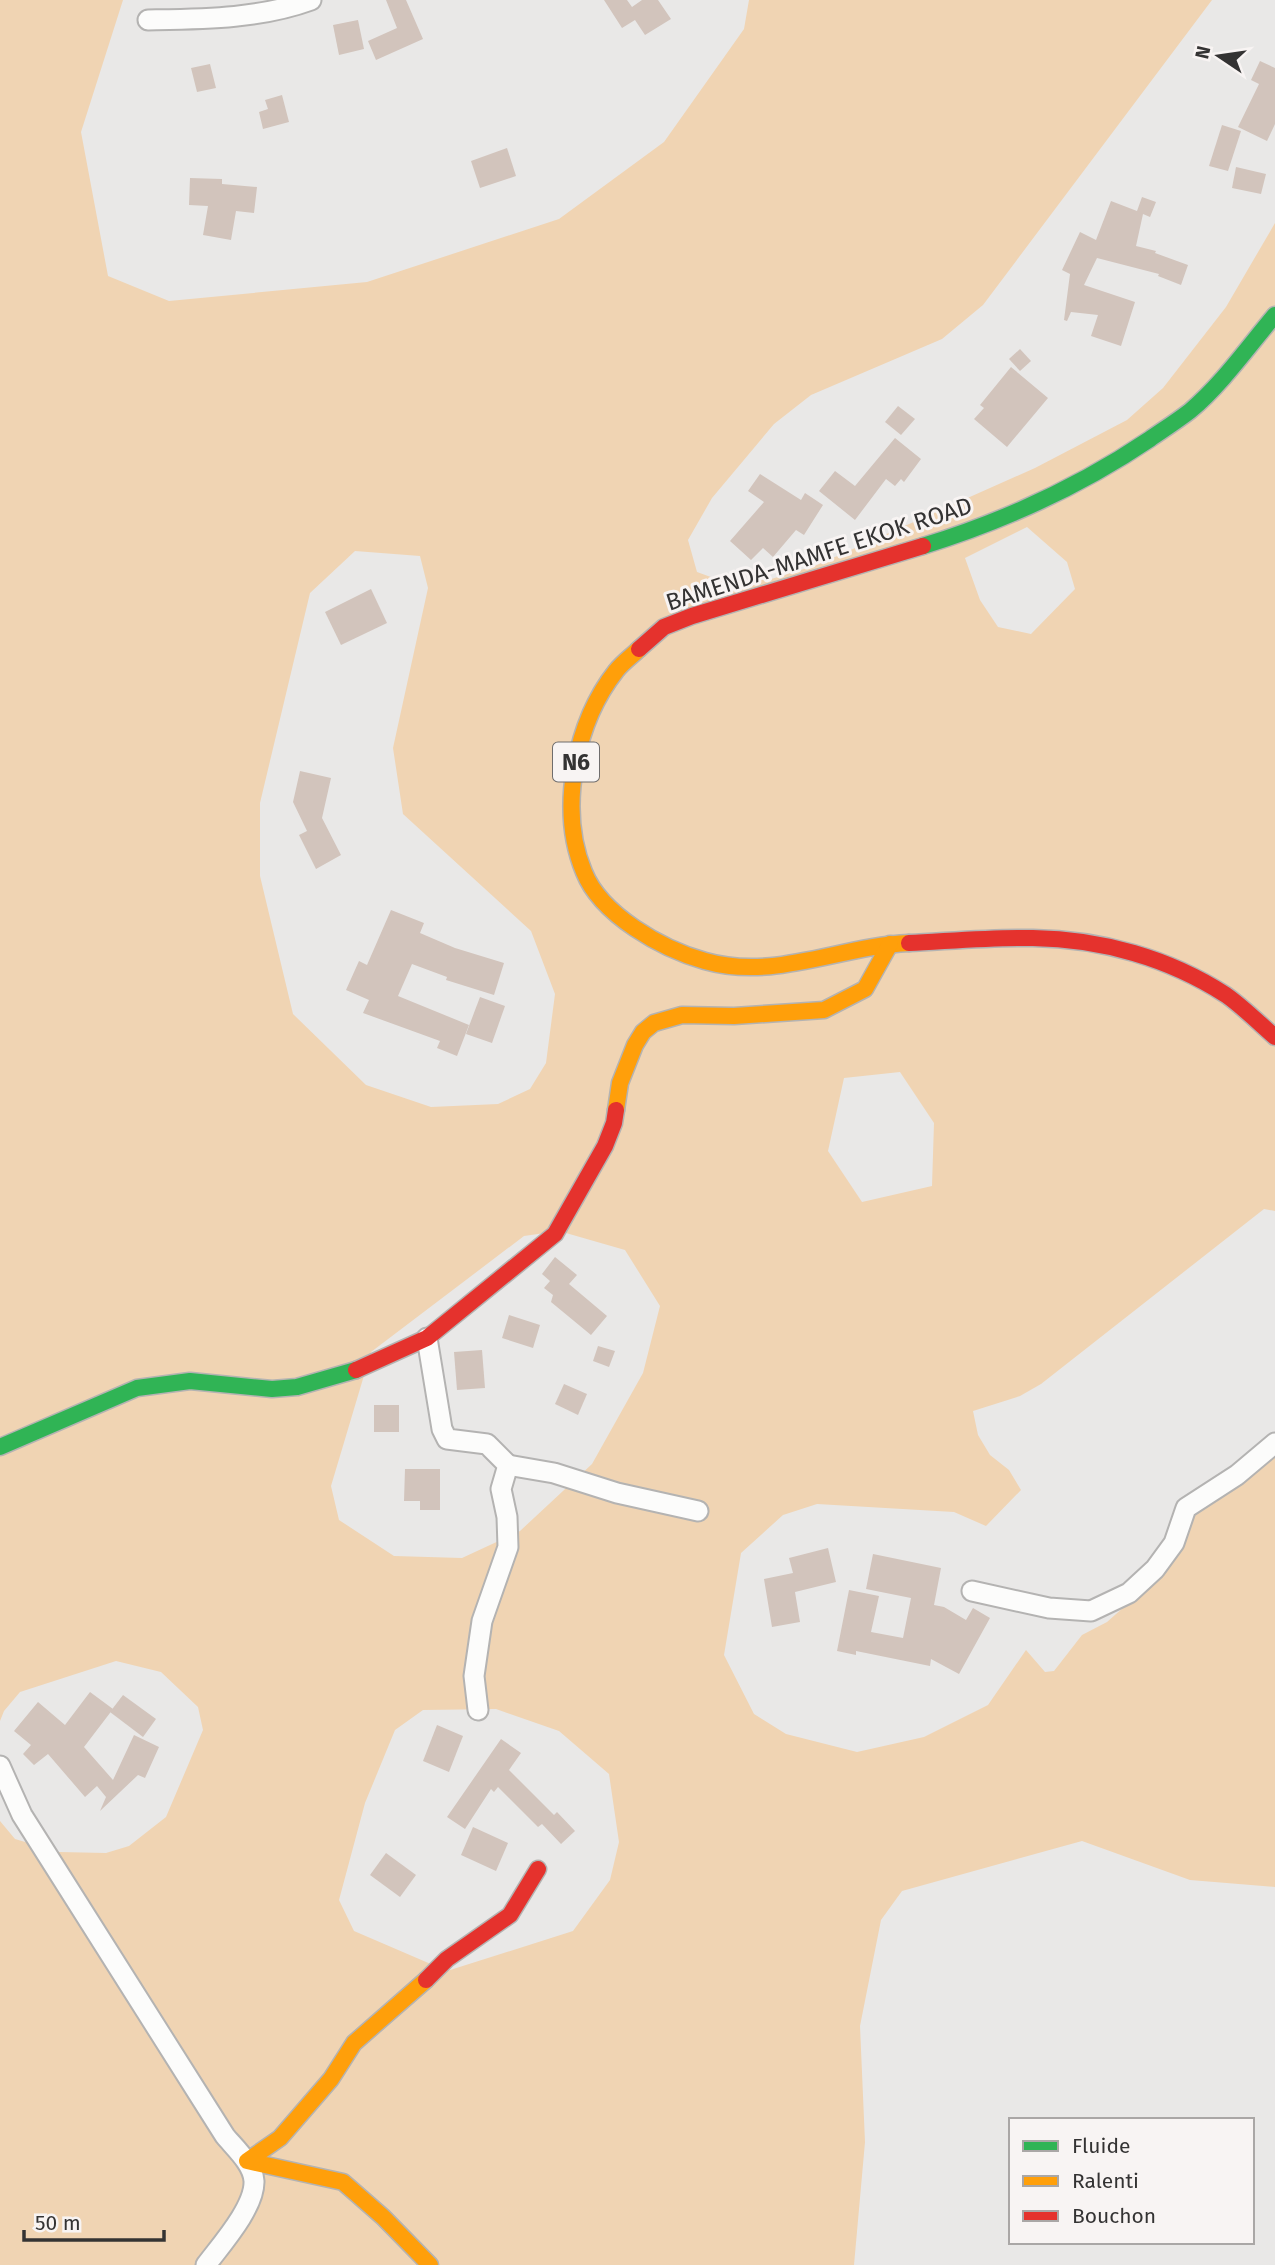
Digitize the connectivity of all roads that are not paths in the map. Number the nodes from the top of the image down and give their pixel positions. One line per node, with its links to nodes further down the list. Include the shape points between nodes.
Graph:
1 (311, 0): 2 (street, via 286,9 208,19)
2 (148, 20)
3 (1275, 315): 4 (main road, BAMENDA-MAMFE EKOK ROAD / N6, via 1189,411 1070,488 1023,511 936,542 692,615 664,627 616,670 584,725 573,776 572,832 583,874 607,906 647,938 705,961 750,968 789,965)
4 (890, 944): 5 (main road, BAMENDA-MAMFE EKOK ROAD / N6, via 1034,938 1138,953 1227,996); 6 (main road, via 864,989 824,1010 682,1015 654,1023 643,1032 620,1083 605,1146 555,1234)
5 (1275, 1037)
6 (427, 1338): 8 (main road, via 347,1374 297,1387 190,1381 137,1388); 9 (street, via 447,1439 487,1444)
7 (1275, 1444): 11 (street, via 1186,1508 1174,1543 1129,1593 1091,1611 1049,1608)
8 (0, 1447)
9 (508, 1465): 10 (street); 12 (street, via 501,1489 508,1547 482,1621 474,1676)
10 (698, 1511)
11 (972, 1591)
12 (478, 1710)
13 (0, 1766): 15 (street, via 22,1815 225,2136)
14 (538, 1869): 15 (main road, via 510,1915 447,1959 354,2043 331,2079 280,2138)
15 (247, 2161): 16 (street, via 254,2181 246,2210); 17 (main road, via 344,2182)
16 (206, 2265)
17 (430, 2265)

